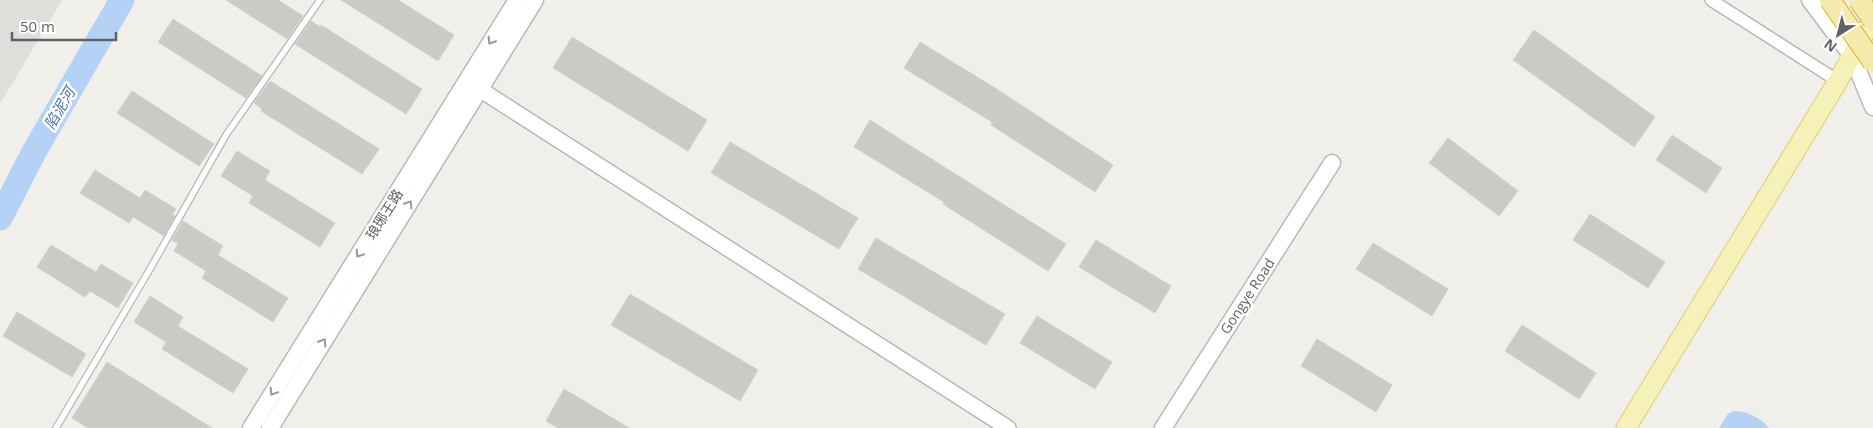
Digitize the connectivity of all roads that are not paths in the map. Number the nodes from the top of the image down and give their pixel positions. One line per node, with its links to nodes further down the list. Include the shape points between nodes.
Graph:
1 (320, 0): 15 (lane, via 226,135)
2 (517, 0): 12 (main road, 琅琊王路, one-way to 12)
3 (535, 0): 12 (main road, 琅琊王路)
4 (1711, 0): 11 (street)
5 (1810, 0): 9 (main road)
6 (1830, 0): 10 (highway, bridge)
7 (1859, 0): 8 (highway, bridge)
8 (1873, 19): 9 (main road)
9 (1852, 56): 11 (main road); 13 (main road)
10 (1873, 62)
11 (1838, 81): 20 (main road)
12 (473, 85): 16 (main road, 琅琊王路, one-way to 16); 17 (main road, 琅琊王路, one-way to 12); 18 (street)
13 (1873, 107)
14 (1332, 163): 19 (main road, Gongye Road)
15 (56, 428)
16 (251, 428)
17 (270, 428)
18 (1008, 428)
19 (1163, 428)
20 (1626, 428)

